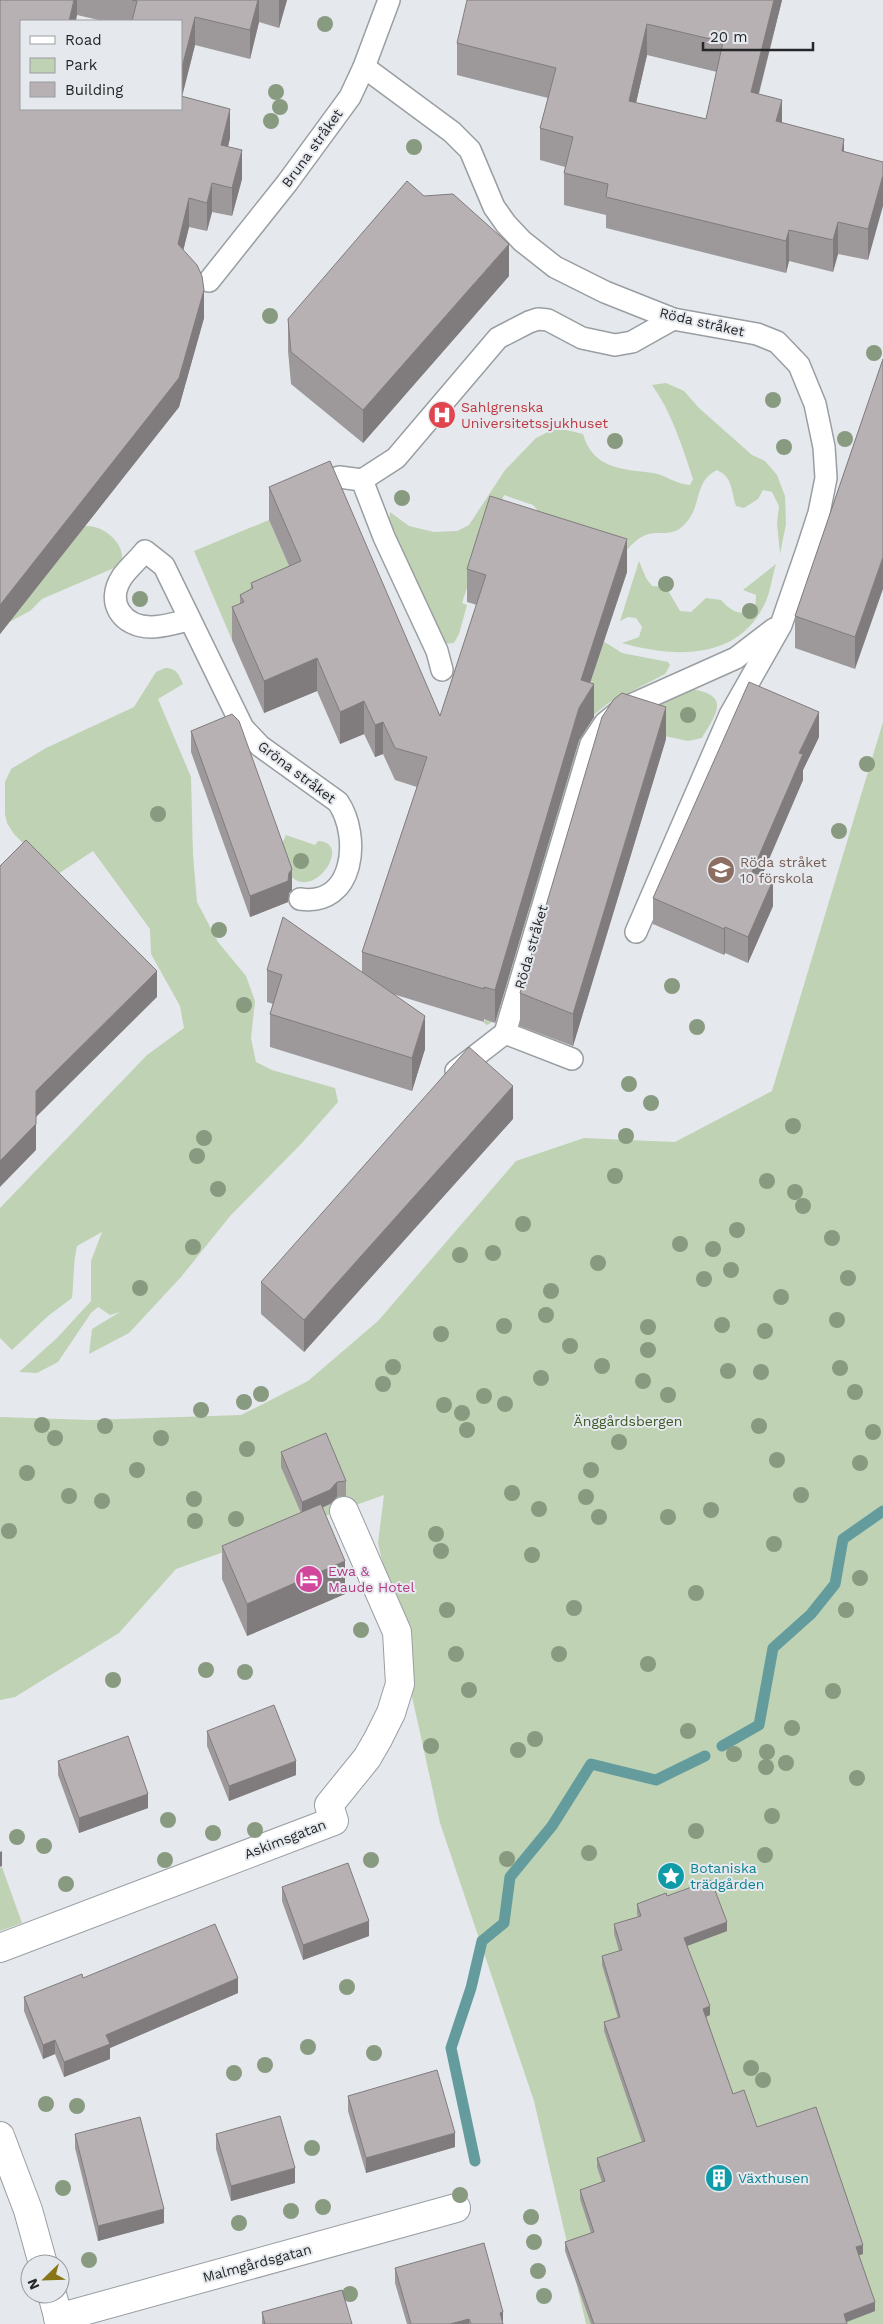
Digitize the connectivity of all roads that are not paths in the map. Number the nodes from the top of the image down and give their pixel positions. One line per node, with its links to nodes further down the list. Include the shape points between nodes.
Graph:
1 (389, 0): 2 (lane, Bruna stråket)
2 (364, 67): 3 (lane, Bruna stråket, via 350,97); 4 (lane, Röda stråket, via 452,132 470,150 494,207 522,241 555,267 605,292)
3 (209, 281)
4 (673, 319): 5 (lane, via 632,342 615,346 582,338 548,320 538,319 510,330 498,338 396,458); 8 (lane, Röda stråket, via 757,334 777,342 799,365 815,404 824,447 826,478 819,513)
5 (362, 480): 6 (lane, via 339,477); 9 (lane, via 384,537 437,651)
6 (302, 491)
7 (190, 620): 7 (lane, Gröna stråket, via 153,627 139,626 124,619 117,609 115,596 122,577 146,551 164,566); 10 (lane, Gröna stråket, via 243,728 260,746 338,802 346,814 352,849 341,884 323,898 313,901)
8 (781, 625): 11 (lane, Röda stråket, via 730,715); 12 (lane, Röda stråket, via 736,658 640,699 605,723 591,744)
9 (442, 670)
10 (300, 899)
11 (636, 932)
12 (505, 1033): 13 (lane); 14 (lane)
13 (572, 1059)
14 (443, 1084)
15 (344, 1511): 16 (street, Askimsgatan, via 397,1632 400,1684 378,1739 330,1805 334,1821)
16 (0, 1948)
17 (0, 2136): 19 (street, via 28,2210)
18 (456, 2208): 20 (street, Malmgårdsgatan)
19 (40, 2254)
20 (57, 2312)

